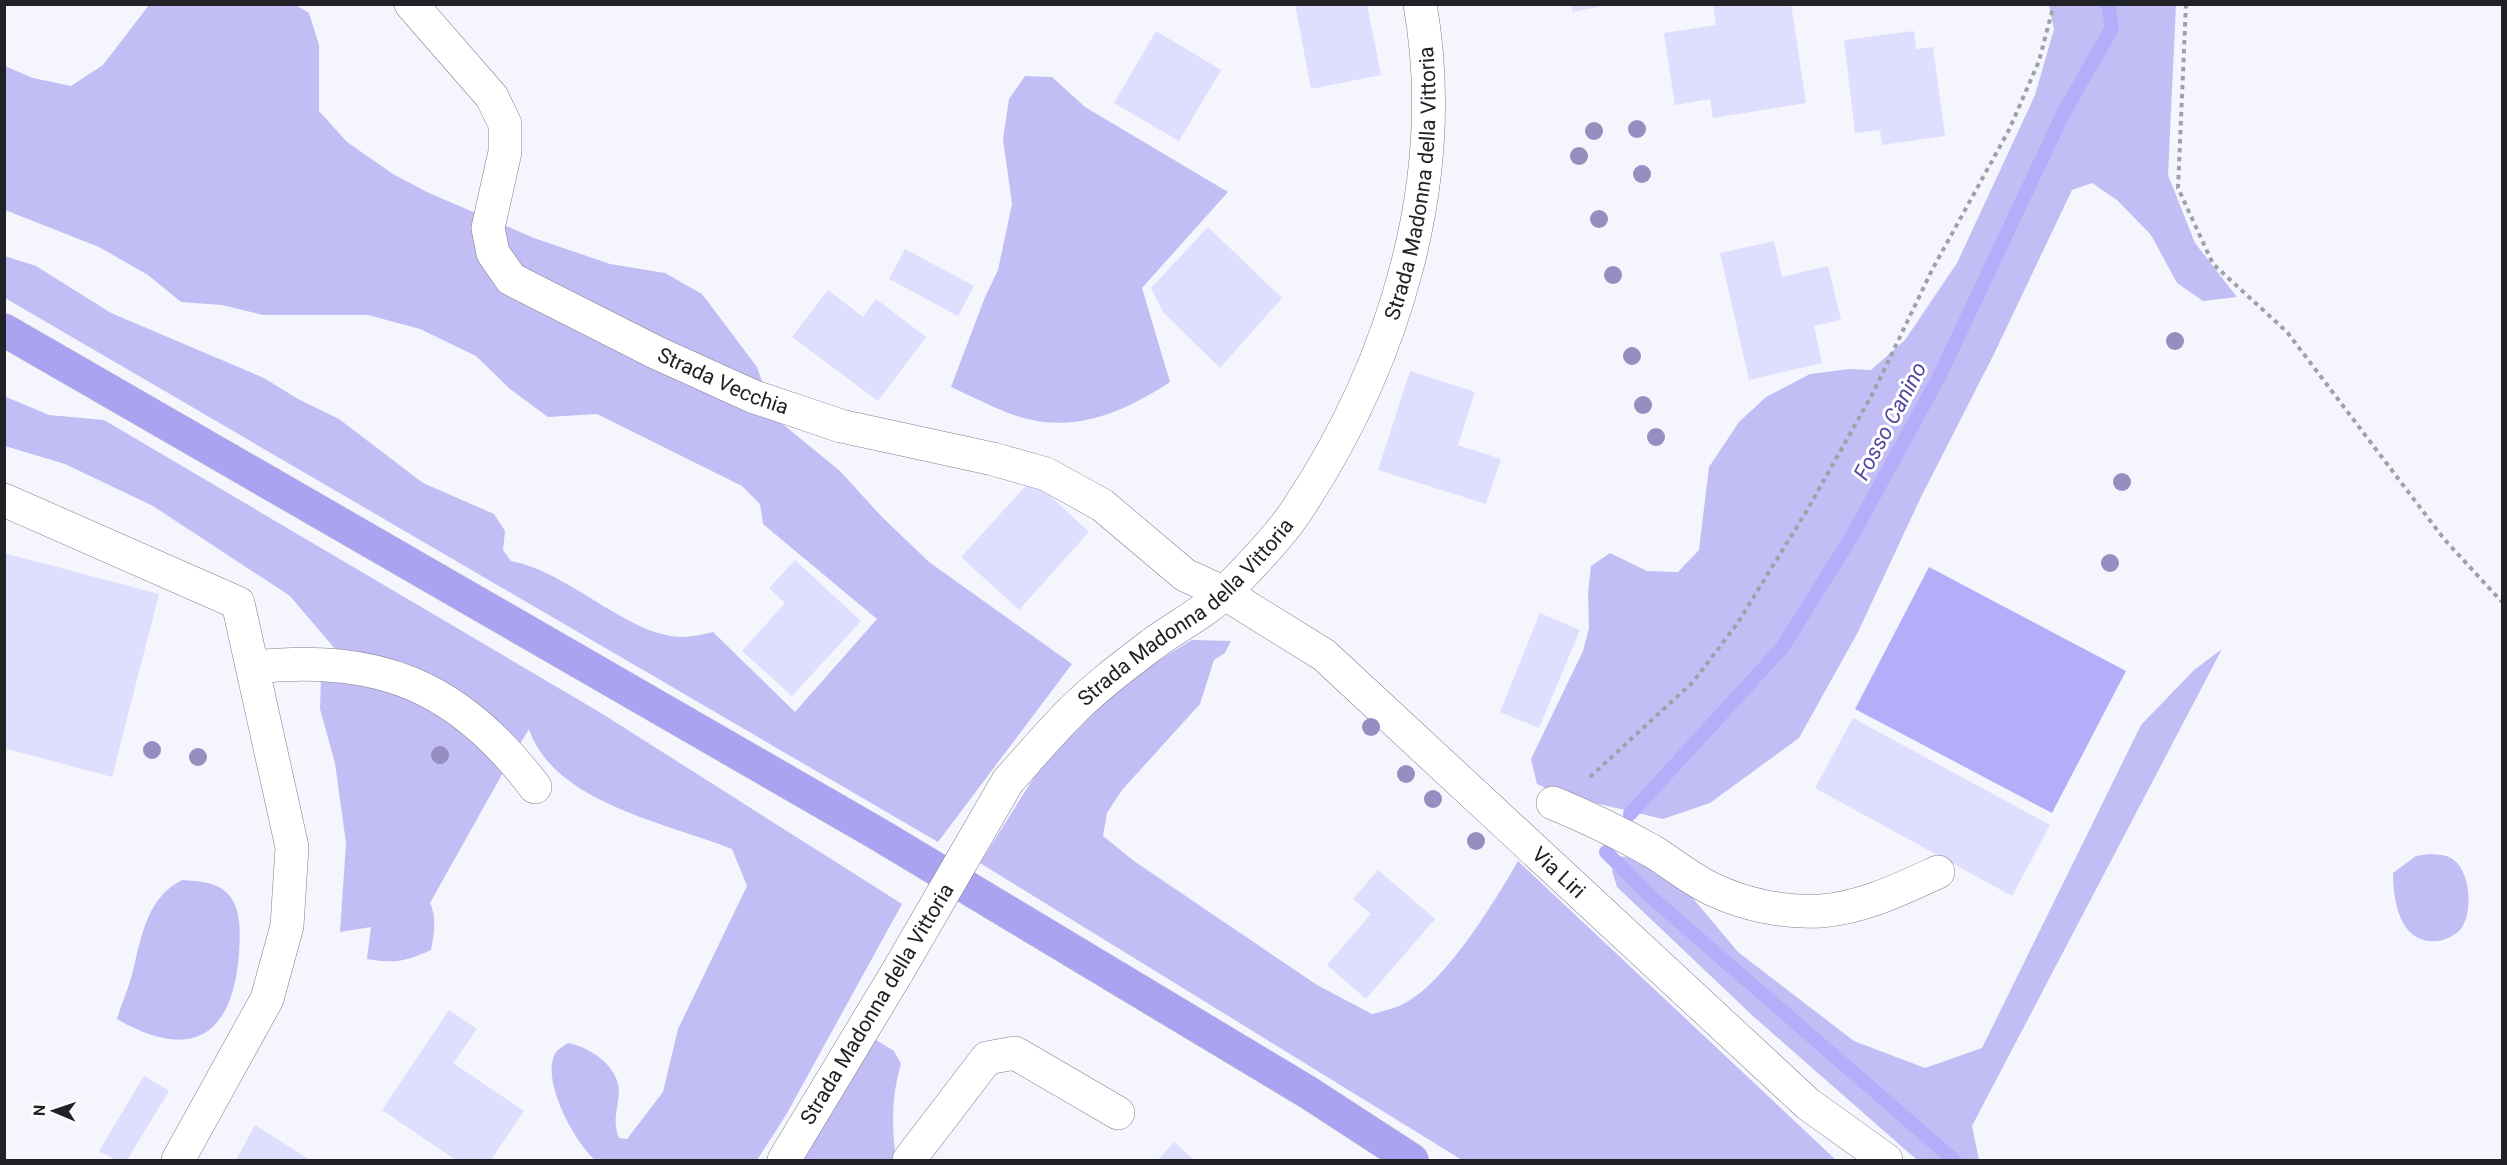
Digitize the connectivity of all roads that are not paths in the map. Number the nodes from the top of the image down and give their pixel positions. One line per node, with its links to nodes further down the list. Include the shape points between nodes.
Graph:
1 (411, 4): 5 (street, Strada Vecchia, via 492,97 505,124 505,152 488,228 493,253 511,279 752,396 841,426 1046,474 1102,505 1185,575)
2 (1420, 4): 5 (street, Strada Madonna della Vittoria, via 1426,34 1430,124 1409,262 1393,318 1350,419 1325,465 1295,512)
3 (4, 330): 14 (highway, via 878,834 1309,1093)
4 (4, 500): 6 (street, via 238,603)
5 (1224, 593): 12 (street, Strada Madonna della Vittoria, bridge, via 1153,644 1069,714 1008,781); 15 (street, Via Liri, via 1324,654 1808,1104)
6 (253, 668): 7 (street, via 300,662 348,665 394,677 438,696 478,723 512,756); 11 (street, via 292,847 287,926 267,999)
7 (535, 787)
8 (1553, 802): 9 (street, via 1628,837 1713,890 1771,908 1821,910 1855,904)
9 (1938, 872)
10 (1118, 1113): 13 (street, via 1015,1053 987,1058)
11 (178, 1161)
12 (784, 1161)
13 (909, 1161)
14 (1412, 1161)
15 (1886, 1161)

